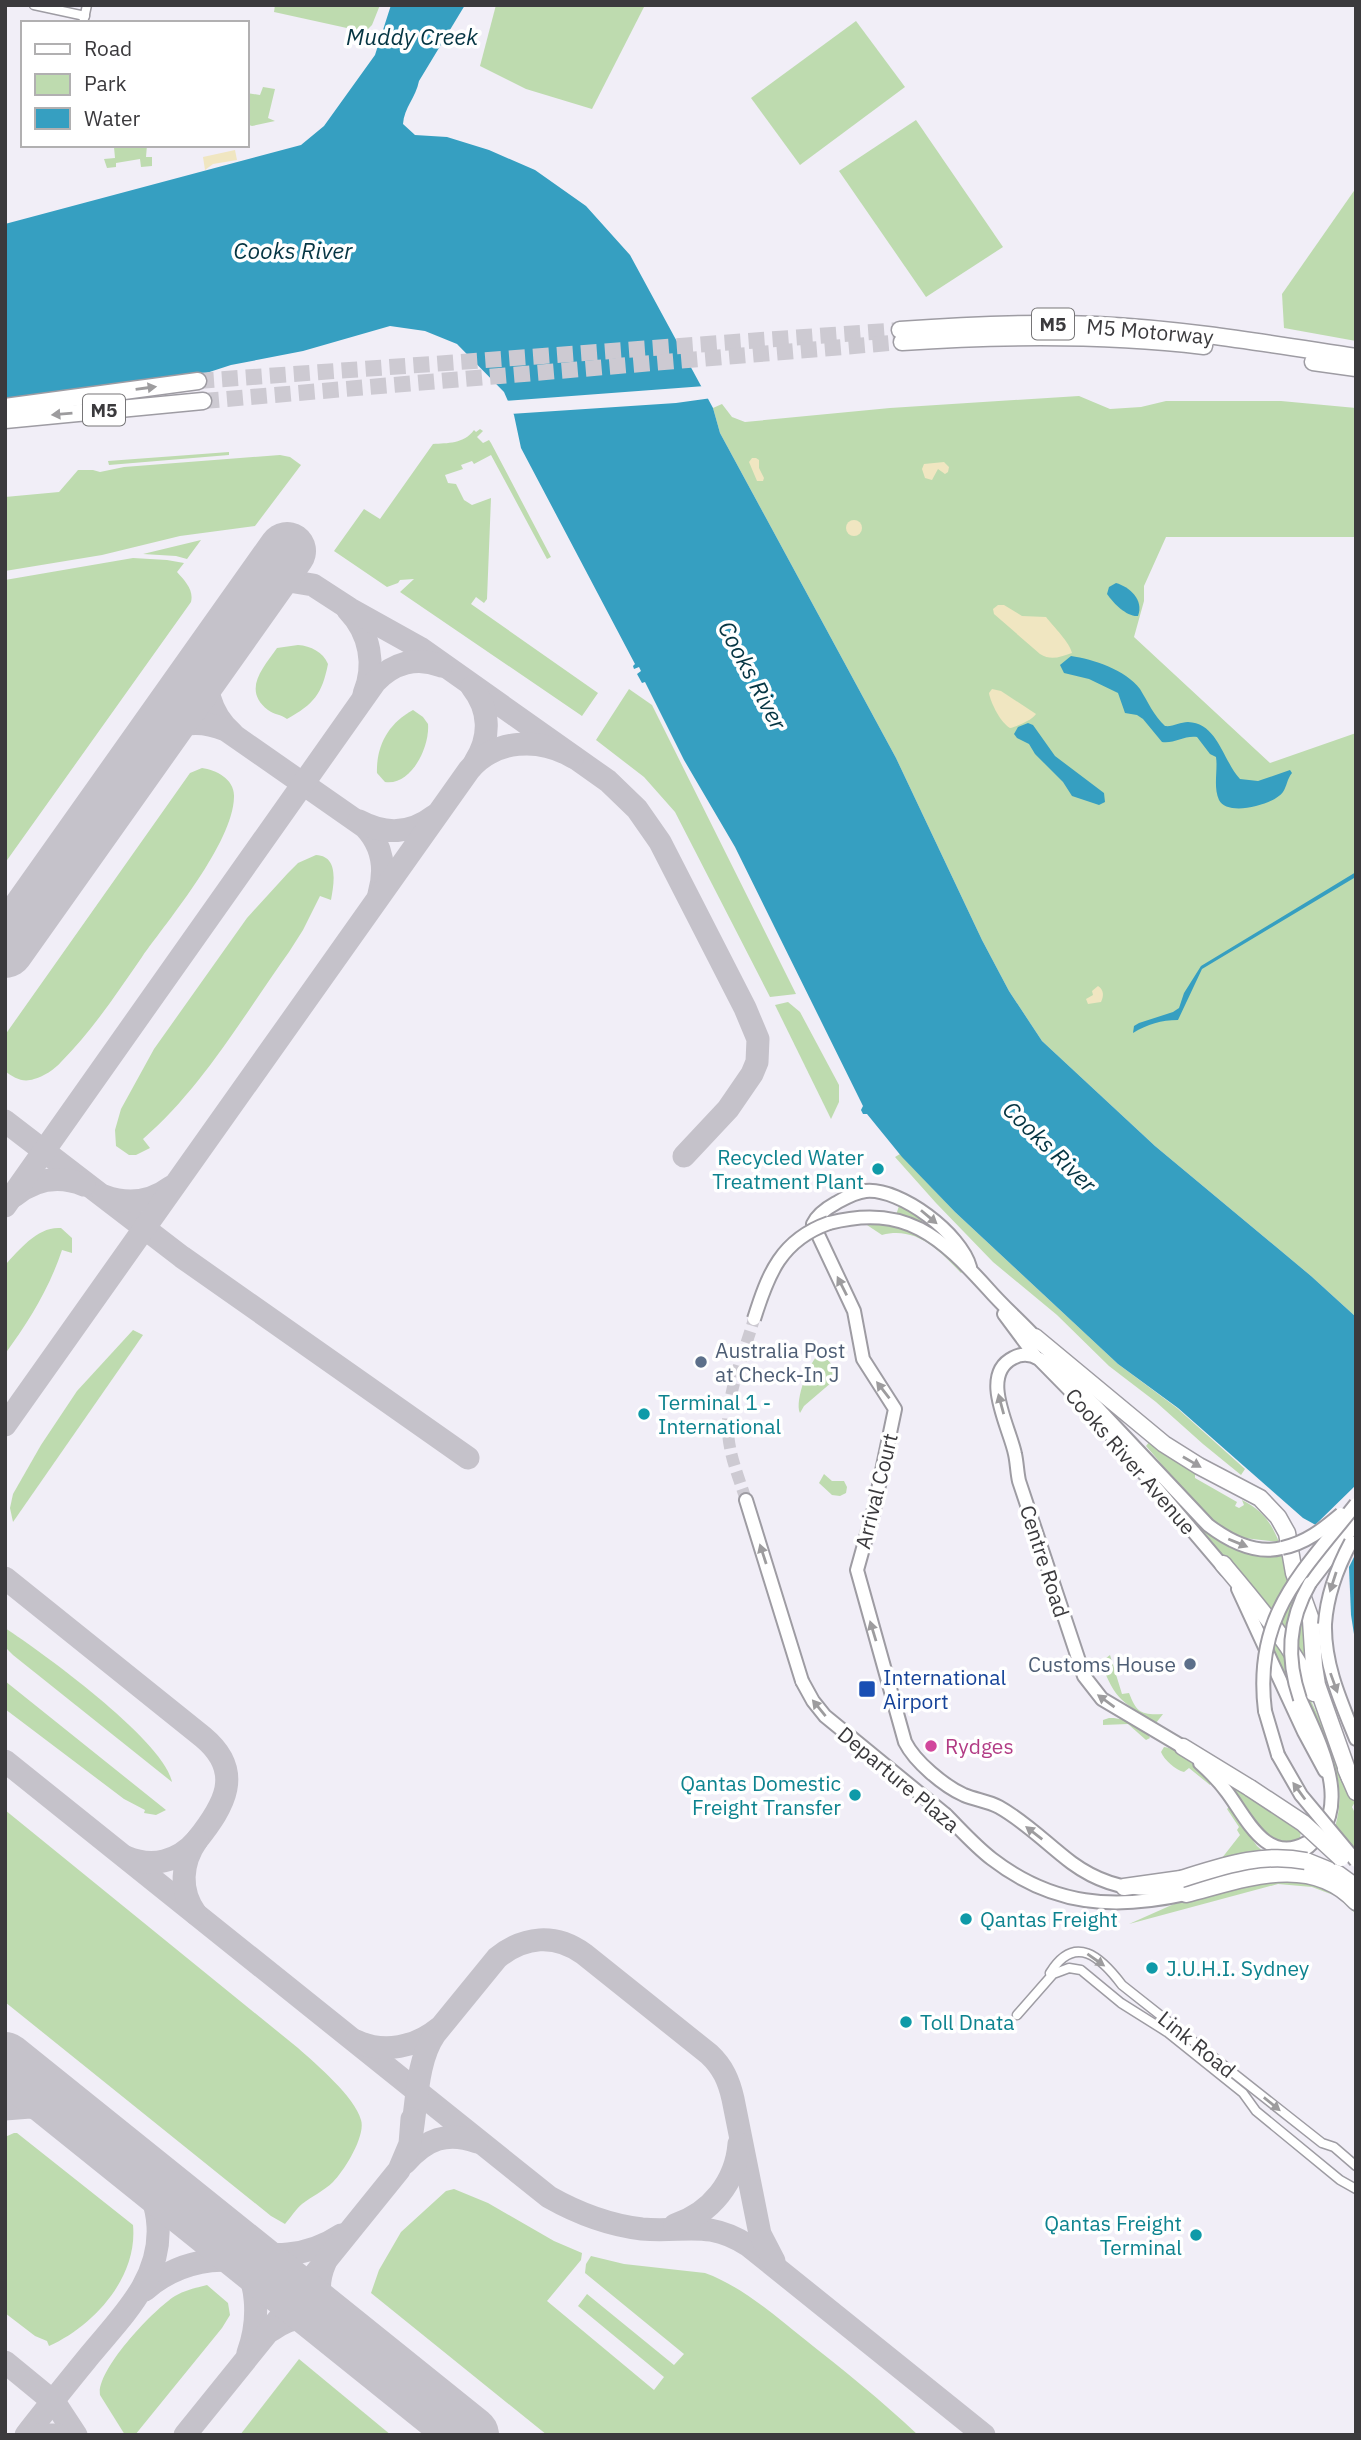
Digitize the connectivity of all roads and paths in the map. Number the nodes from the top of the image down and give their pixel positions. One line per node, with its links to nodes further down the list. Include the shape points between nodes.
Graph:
1 (34, 5): 3 (street)
2 (87, 5): 3 (street)
3 (84, 19)
4 (901, 336): 5 (highway, M5 Motorway / M5, via 991,324 1066,324 1130,327)
5 (1206, 341): 6 (highway, M5 Motorway / M5); 7 (highway, M5 Motorway / M5)
6 (1356, 357)
7 (1356, 368)
8 (198, 381): 10 (highway, M5, one-way to 8)
9 (203, 401): 11 (highway, M5, one-way to 11)
10 (5, 407)
11 (5, 419)
12 (970, 1267): 13 (street); 14 (street, bridge, via 914,1226 870,1217 829,1223 803,1236 781,1256); 30 (street, Arrival Court, one-way to 12, via 1089,1874 1004,1810 960,1793 909,1750 857,1570 895,1409 863,1359 854,1311 813,1224 832,1205 856,1193 884,1194 927,1215 960,1249)
13 (989, 1290): 15 (street); 16 (street)
14 (754, 1319)
15 (1035, 1336): 17 (street, via 1126,1428); 25 (highway, one-way to 25, via 1164,1444 1261,1499 1278,1517 1287,1532 1294,1573 1311,1620 1317,1685)
16 (1038, 1358): 17 (street, via 1054,1366 1095,1405); 22 (street, Cooks River Avenue, via 1095,1416); 24 (street, Centre Road, one-way to 16, via 1102,1699 1082,1672 1019,1481 997,1391 1006,1363 1020,1355)
17 (1162, 1477): 19 (street, one-way to 19, bridge, via 1200,1519 1224,1537 1264,1550 1295,1545 1316,1534)
18 (746, 1500): 31 (street, Departure Plaza, one-way to 18, bridge, via 1157,1900 1123,1904 1040,1888 976,1846 939,1809 825,1716 802,1681)
19 (1356, 1501): 28 (street, one-way to 19, bridge, via 1285,1769 1268,1726 1263,1681 1266,1650 1280,1606 1294,1580)
20 (1356, 1523): 26 (street, bridge, via 1310,1583 1295,1616 1290,1654 1300,1699 1332,1771 1335,1794)
21 (1356, 1533): 23 (street, one-way to 23, bridge, via 1334,1578 1325,1624 1330,1670)
22 (1223, 1564): 25 (highway, via 1296,1661); 26 (street, Cooks River Avenue, via 1325,1773)
23 (1356, 1739)
24 (1183, 1747): 26 (street, via 1270,1845 1288,1849 1303,1845); 29 (highway, bridge, via 1314,1833)
25 (1353, 1785)
26 (1331, 1815): 27 (street)
27 (1302, 1858): 31 (highway, bridge, via 1255,1858); 32 (highway); 33 (street)
28 (1356, 1861)
29 (1356, 1877)
30 (1119, 1886): 31 (highway)
31 (1181, 1887): 33 (highway)
32 (1356, 1887)
33 (1211, 1888): 34 (highway, via 1261,1875 1300,1873 1329,1882)
34 (1356, 1902)
35 (1044, 1982): 36 (street, Link Road); 37 (street, Link Road, one-way to 37, via 1068,1954 1093,1955 1122,1985); 38 (street, Link Road, via 1063,1969 1081,1970 1167,2032)
36 (1017, 2015)
37 (1322, 2143): 38 (street); 39 (street, Link Road)
38 (1303, 2149): 40 (street, Link Road)
39 (1356, 2166)
40 (1356, 2189)

